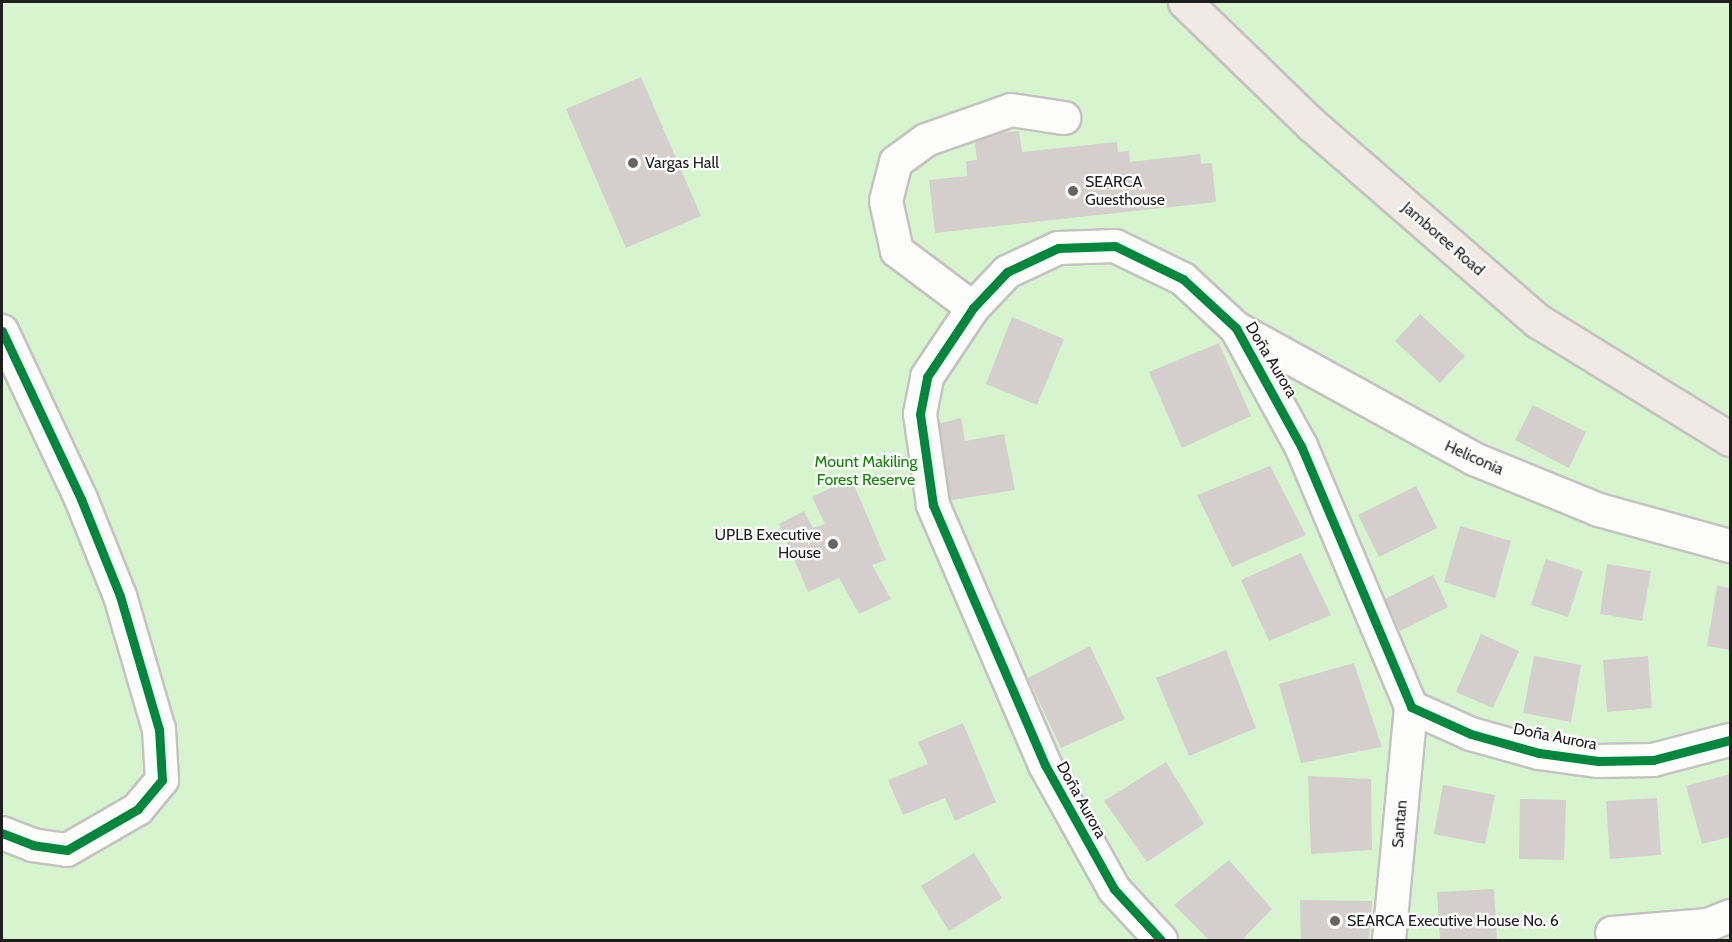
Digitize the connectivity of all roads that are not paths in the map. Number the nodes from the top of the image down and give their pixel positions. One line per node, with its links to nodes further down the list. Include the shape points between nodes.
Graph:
1 (1185, 2): 6 (main road, Jamboree Road, via 1311,124 1538,321)
2 (1064, 118): 3 (street, via 1011,110 926,140 896,162 886,201 897,251)
3 (973, 308): 4 (street, Doña Aurora, via 1007,272 1058,248 1115,246 1183,279); 13 (street, Doña Aurora, via 927,377 922,405 933,505 1045,765 1114,889)
4 (1236, 328): 7 (street, Heliconia, via 1474,459 1599,510); 8 (street, Doña Aurora, via 1301,446)
5 (2, 331): 10 (street, via 81,498 120,596 159,729 162,780 138,809 67,850 33,845)
6 (1731, 438)
7 (1731, 546)
8 (1411, 707): 9 (street, Doña Aurora, via 1483,737 1539,753 1598,761 1653,760); 14 (street, Santan)
9 (1731, 740)
10 (2, 833)
11 (1731, 916): 12 (street, via 1708,925)
12 (1612, 933)
13 (1161, 940)
14 (1389, 940)

